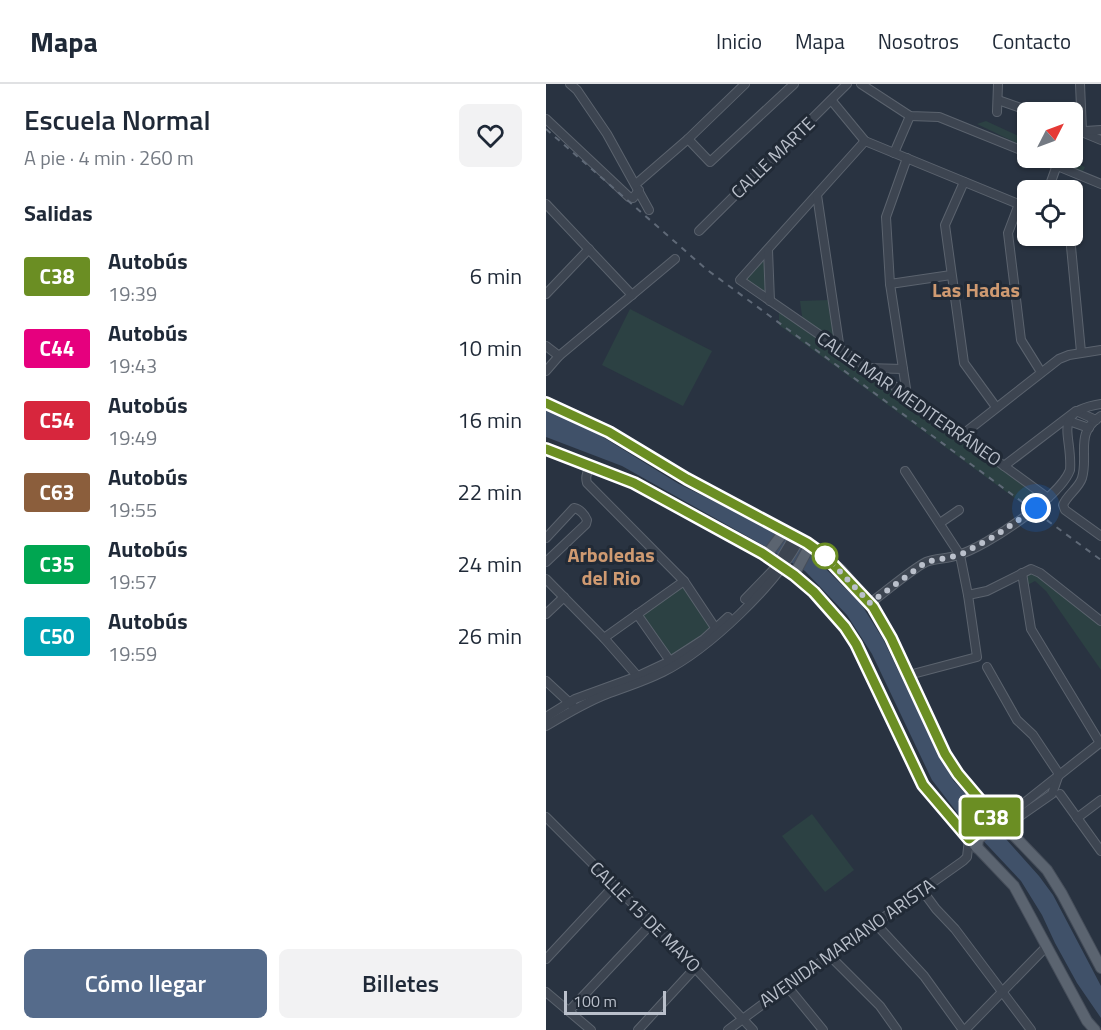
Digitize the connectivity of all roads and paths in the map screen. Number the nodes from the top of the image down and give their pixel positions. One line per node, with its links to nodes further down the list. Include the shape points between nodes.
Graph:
1 (745, 84): 20 (street)
2 (794, 84): 20 (street, via 710,162)
3 (847, 84): 10 (street, CALLE MARTE)
4 (861, 84): 9 (street)
5 (882, 84): 9 (street)
6 (998, 84): 11 (street)
7 (1080, 84): 12 (street)
8 (577, 86): 29 (street)
9 (880, 96): 15 (street)
10 (832, 100): 22 (street); 35 (street, CALLE MARTE)
11 (998, 100): 13 (street); 14 (street)
12 (1079, 102)
13 (1017, 107)
14 (997, 112)
15 (910, 116): 23 (street, via 939,117); 24 (street)
16 (546, 119): 29 (street, via 629,197 633,198)
17 (1083, 129): 18 (street)
18 (1101, 130)
19 (1083, 132): 21 (street)
20 (688, 139): 29 (street)
21 (1101, 140)
22 (865, 141): 24 (street); 30 (street, CALLE MAR MEDITERRÁNEO)
23 (1017, 149)
24 (894, 153): 25 (street)
25 (907, 158): 27 (street); 41 (street, via 886,217)
26 (1064, 168): 28 (street)
27 (964, 182): 32 (street); 40 (street, via 945,225)
28 (1101, 184)
29 (637, 187): 33 (street)
30 (817, 195): 38 (street, CALLE MAR MEDITERRÁNEO); 46 (street)
31 (546, 204): 37 (street)
32 (1017, 204)
33 (649, 210)
34 (1017, 217): 53 (street, via 1008,233 1021,340)
35 (699, 231)
36 (1071, 246): 48 (street)
37 (589, 249): 42 (street); 43 (street)
38 (768, 250): 44 (street); 44 (street, CALLE MAR MEDITERRÁNEO, via 740,280)
39 (675, 259): 43 (street)
40 (951, 275): 41 (street); 57 (street, via 964,363)
41 (890, 284): 51 (street)
42 (546, 294)
43 (632, 294): 49 (street)
44 (770, 301): 46 (street, CALLE MAR MEDITERRÁNEO)
45 (546, 346): 49 (street)
46 (840, 350): 50 (street, CALLE MAR MEDITERRÁNEO)
47 (1101, 350): 48 (street)
48 (1082, 352): 53 (street, via 1059,359)
49 (559, 356): 52 (street)
50 (865, 368): 51 (street); 54 (street, CALLE MAR MEDITERRÁNEO)
51 (903, 369): 54 (street)
52 (546, 371)
53 (1041, 372): 57 (street)
54 (907, 395): 62 (street, CALLE MAR MEDITERRÁNEO)
55 (546, 403): 72 (main road, via 609,432)
56 (1101, 405): 58 (street)
57 (996, 407): 62 (street)
58 (1076, 411): 59 (street); 60 (street); 65 (street)
59 (1098, 418): 61 (street)
60 (1069, 421): 61 (street); 67 (street, via 1070,470)
61 (1089, 428): 70 (street, via 1083,441 1081,479 1063,505)
62 (962, 435): 65 (street, CALLE MAR MEDITERRÁNEO)
63 (546, 449): 64 (main road)
64 (592, 466): 73 (main road, via 634,483); 79 (street, via 585,478 587,483)
65 (1004, 466): 67 (street, CALLE MAR MEDITERRÁNEO)
66 (905, 471): 69 (street)
67 (1048, 498): 74 (street, via 995,536)
68 (959, 510): 69 (street)
69 (940, 523): 74 (street)
70 (1101, 536)
71 (546, 538): 75 (street, via 574,508 588,520)
72 (796, 540): 73 (main road); 76 (main road); 76 (street); 82 (main road, via 841,570)
73 (769, 554): 76 (main road)
74 (960, 555): 80 (street); 82 (street, via 926,562)
75 (547, 560)
76 (786, 566): 86 (street); 103 (main road, via 845,627 919,778)
77 (1022, 573): 80 (street, via 987,591); 85 (street, via 1031,569 1040,573); 96 (street, via 1031,629)
78 (546, 579): 81 (street)
79 (684, 581): 84 (street); 86 (street)
80 (968, 595): 90 (street, via 976,657)
81 (561, 599): 83 (street); 87 (street)
82 (870, 603): 90 (main road)
83 (546, 614)
84 (637, 614): 87 (street); 88 (street)
85 (1101, 621)
86 (717, 631): 88 (street); 91 (street, via 674,667)
87 (604, 638): 91 (street)
88 (670, 661): 91 (street)
89 (987, 667): 97 (street, via 1017,720 1033,735)
90 (909, 675): 102 (main road, via 945,754)
91 (640, 678): 93 (street)
92 (546, 681): 93 (street)
93 (573, 706): 94 (street); 95 (street)
94 (546, 717)
95 (546, 726)
96 (1100, 743): 97 (street)
97 (1059, 774): 102 (street)
98 (1060, 794): 101 (street)
99 (1101, 800): 101 (street)
100 (546, 817): 106 (street, CALLE 15 DE MAYO)
101 (1077, 818): 104 (street)
102 (993, 821): 103 (main road); 114 (main road, via 1047,870)
103 (977, 843): 105 (street, AVENIDA MARIANO ARISTA); 105 (street); 110 (main road, via 1014,886)
104 (1101, 851)
105 (967, 857): 107 (street, AVENIDA MARIANO ARISTA)
106 (614, 886): 108 (street, CALLE 15 DE MAYO); 112 (street)
107 (922, 891): 109 (street, AVENIDA MARIANO ARISTA); 117 (street)
108 (652, 923): 113 (street, CALLE 15 DE MAYO); 118 (street)
109 (875, 923): 111 (street, AVENIDA MARIANO ARISTA); 126 (street, via 924,976)
110 (1047, 946): 117 (street); 128 (main road)
111 (830, 956): 115 (street, AVENIDA MARIANO ARISTA); 125 (street, via 880,1006)
112 (546, 959)
113 (695, 968): 119 (street, CALLE 15 DE MAYO); 121 (street)
114 (1101, 968)
115 (787, 986): 119 (street, AVENIDA MARIANO ARISTA); 124 (street)
116 (546, 992): 118 (street)
117 (1000, 992): 126 (street); 127 (street)
118 (569, 1011): 120 (street)
119 (743, 1017): 122 (street, AVENIDA MARIANO ARISTA); 123 (street, CALLE 15 DE MAYO)
120 (591, 1030)
121 (638, 1030)
122 (728, 1030)
123 (753, 1030)
124 (823, 1030)
125 (897, 1030)
126 (964, 1030)
127 (1031, 1030)
128 (1095, 1030)

